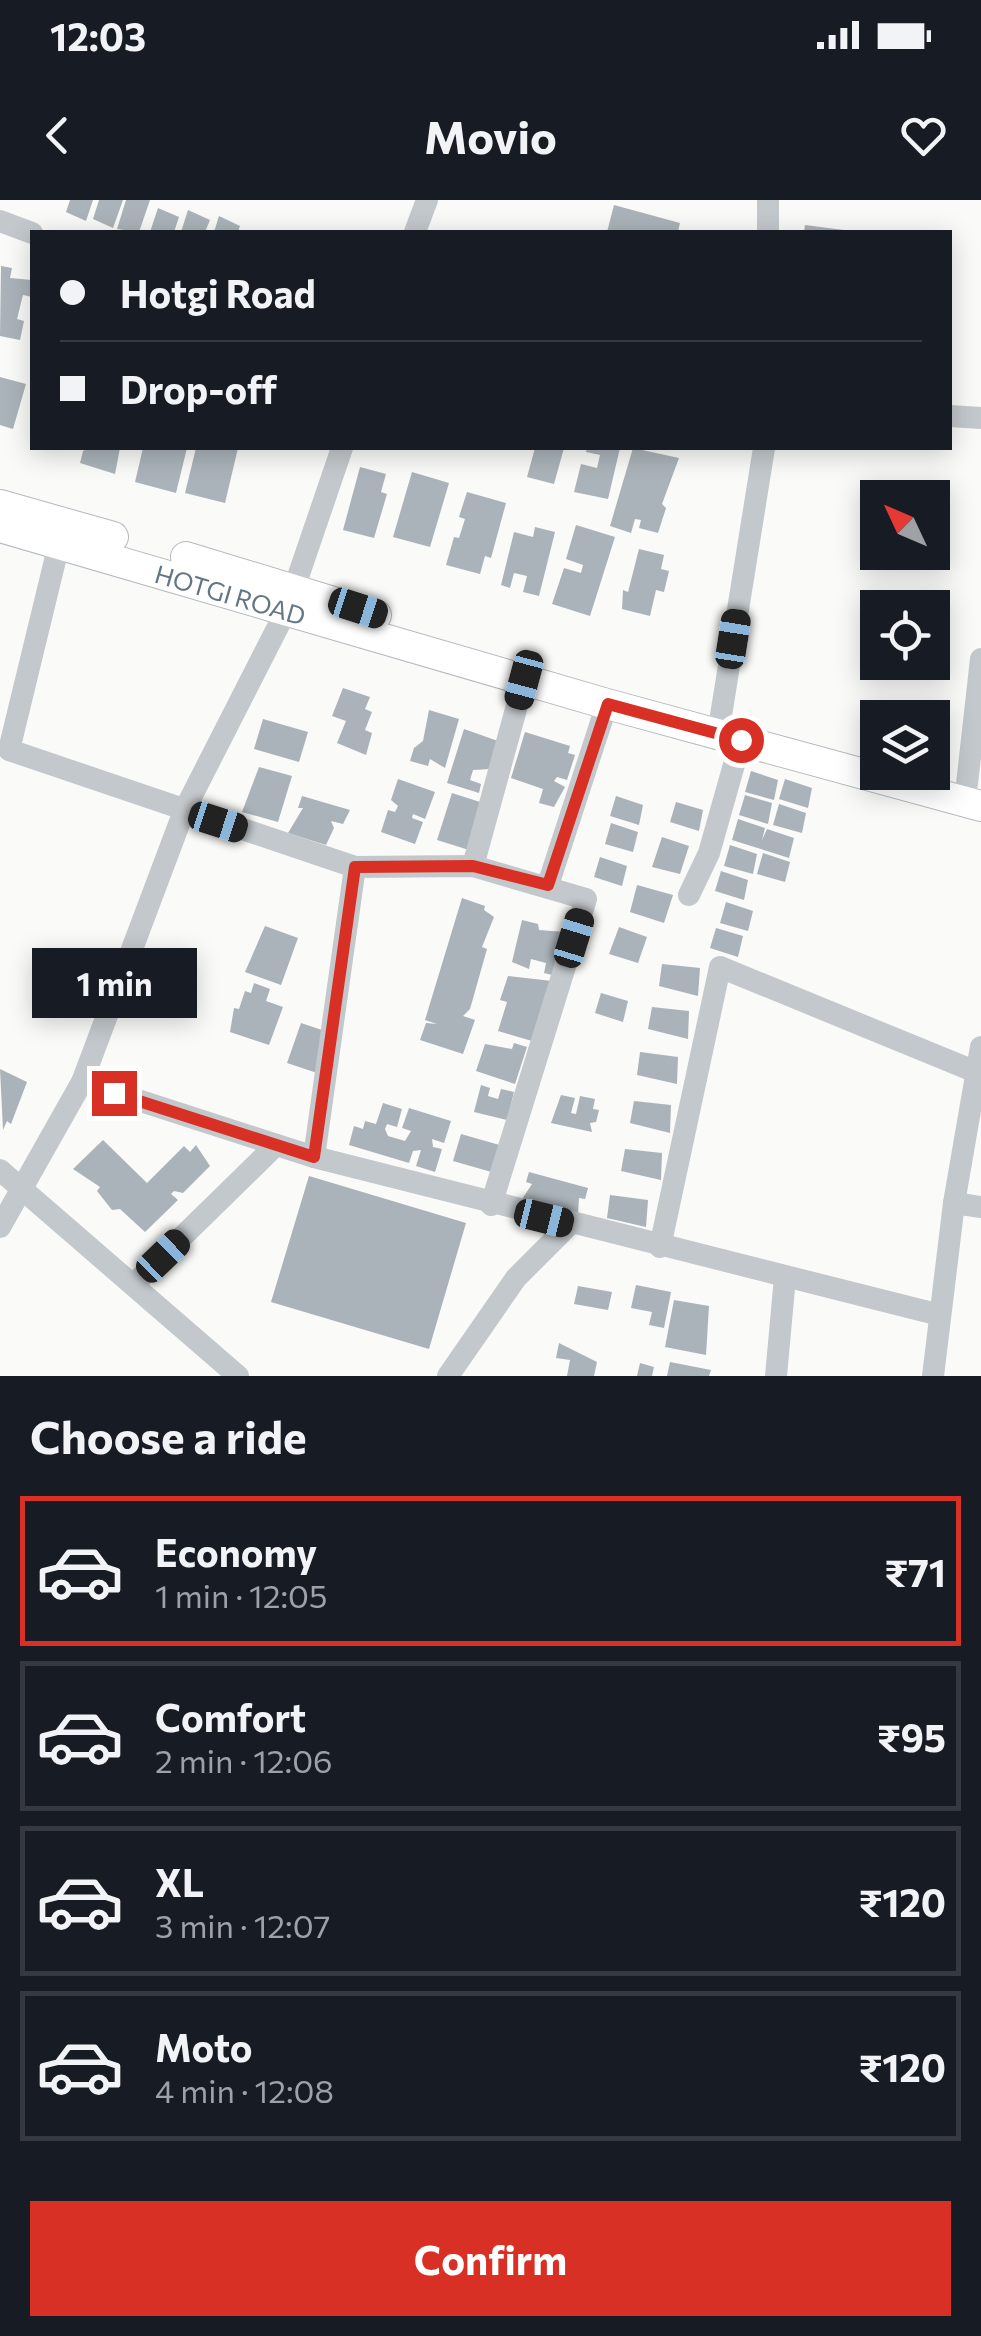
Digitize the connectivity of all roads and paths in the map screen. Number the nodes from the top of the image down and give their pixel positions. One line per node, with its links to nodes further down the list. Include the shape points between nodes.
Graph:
1 (426, 200): 4 (street)
2 (768, 200): 5 (street)
3 (0, 221): 6 (street)
4 (417, 230)
5 (768, 230)
6 (30, 232)
7 (952, 416): 8 (street)
8 (981, 418)
9 (341, 450): 14 (street)
10 (764, 450): 18 (street)
11 (0, 505): 14 (main road, HOTGI ROAD)
12 (0, 526): 13 (main road, HOTGI ROAD)
13 (59, 544): 14 (main road, HOTGI ROAD); 19 (street)
14 (291, 599): 16 (main road, HOTGI ROAD); 18 (main road, HOTGI ROAD, via 453,639); 23 (street)
15 (981, 659): 22 (street)
16 (524, 680): 17 (main road, HOTGI ROAD); 24 (street)
17 (608, 704): 18 (main road, HOTGI ROAD); 26 (street)
18 (727, 730): 20 (main road, HOTGI ROAD); 22 (main road, HOTGI ROAD); 27 (street, via 708,853)
19 (3, 755): 23 (street)
20 (860, 755)
21 (950, 782): 22 (main road)
22 (976, 793)
23 (184, 811): 25 (street); 30 (street)
24 (473, 866): 25 (street); 26 (street)
25 (355, 867): 32 (street)
26 (548, 885): 36 (street, via 586,900)
27 (688, 895)
28 (981, 1047): 29 (street)
29 (978, 1073): 35 (street); 40 (street, via 720,967)
30 (82, 1082): 31 (street); 34 (street)
31 (276, 1145): 32 (street); 42 (street)
32 (314, 1157): 36 (street)
33 (0, 1170): 34 (street)
34 (25, 1190): 39 (street); 42 (street)
35 (954, 1202): 37 (street); 43 (street)
36 (491, 1205): 38 (street)
37 (981, 1207)
38 (570, 1224): 40 (street); 46 (street, via 516,1278)
39 (0, 1226)
40 (660, 1246): 41 (street)
41 (785, 1278): 43 (street); 47 (street)
42 (134, 1284): 45 (street)
43 (940, 1315): 44 (street)
44 (938, 1375)
45 (238, 1376)
46 (448, 1376)
47 (776, 1376)

